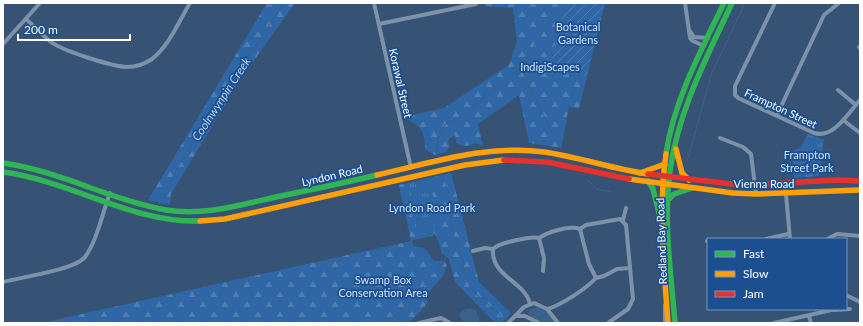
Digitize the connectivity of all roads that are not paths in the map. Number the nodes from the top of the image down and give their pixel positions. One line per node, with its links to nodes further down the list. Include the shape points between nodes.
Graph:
1 (40, 3): 10 (street)
2 (190, 3): 10 (street, via 160,51 140,65 126,67 113,65 51,42)
3 (374, 3): 11 (street, Korawal Street)
4 (685, 3): 12 (street)
5 (724, 3): 13 (main road, Redland Bay Road)
6 (732, 3): 15 (main road, Redland Bay Road)
7 (775, 3): 19 (street, Frampton Street, via 734,90 738,98)
8 (839, 3): 19 (street, via 824,15)
9 (476, 4): 11 (street)
10 (26, 19): 14 (street)
11 (379, 24): 26 (street, Korawal Street)
12 (689, 29): 13 (street, via 694,36); 13 (street, via 693,41)
13 (706, 42): 15 (main road); 25 (main road, Redland Bay Road, via 672,125)
14 (3, 44)
15 (712, 46): 23 (main road, Redland Bay Road, via 690,96)
16 (838, 90): 18 (street)
17 (860, 100): 18 (street, Frampton Street)
18 (856, 105): 20 (street, Frampton Street)
19 (776, 115): 20 (street, Frampton Street, via 822,135 831,132)
20 (843, 120): 21 (street)
21 (860, 133)
22 (720, 138): 36 (street, via 743,147 751,154)
23 (675, 145): 30 (main road, Redland Bay Road); 31 (main road, via 680,168)
24 (3, 163): 39 (main road, Lyndon Road, via 42,169)
25 (665, 164): 28 (main road); 30 (main road, Redland Bay Road)
26 (410, 168): 28 (main road, Lyndon Road, via 479,153 524,150 560,155); 29 (main road); 39 (main road, Lyndon Road, via 212,211 178,212)
27 (3, 172): 43 (main road, Lyndon Road, via 42,179)
28 (640, 173): 30 (main road, Lyndon Road)
29 (413, 177): 32 (main road, Lyndon Road, via 483,162 527,159 599,175); 43 (main road, Lyndon Road, via 210,221 165,219)
30 (667, 177): 31 (main road, Vienna Road); 35 (main road, Redland Bay Road)
31 (689, 180): 36 (main road, Vienna Road)
32 (648, 181): 35 (main road, Lyndon Road); 46 (main road, via 653,188)
33 (860, 181): 34 (main road, Vienna Road)
34 (785, 183): 36 (main road, Vienna Road); 40 (street)
35 (666, 184): 37 (main road, Vienna Road); 42 (main road, Redland Bay Road); 46 (main road, Redland Bay Road)
36 (755, 185): 41 (street)
37 (692, 188): 41 (main road, Vienna Road); 42 (main road, via 674,194)
38 (860, 190): 40 (main road, Vienna Road)
39 (110, 193): 43 (street)
40 (786, 193): 41 (main road, Vienna Road); 48 (street)
41 (756, 194)
42 (668, 200): 82 (main road, Redland Bay Road)
43 (106, 201): 59 (street, via 85,258 74,266)
44 (626, 208): 45 (street)
45 (623, 220): 47 (street, via 617,218 586,225); 56 (street, via 626,225)
46 (661, 221): 60 (main road, Redland Bay Road)
47 (580, 229): 50 (street, via 572,228); 58 (street, via 589,264)
48 (788, 234): 51 (street); 52 (street)
49 (860, 236): 53 (street, via 837,234)
50 (539, 238): 54 (street, via 532,237 499,245); 57 (street, via 544,258)
51 (770, 238)
52 (790, 238)
53 (829, 238)
54 (493, 249): 55 (street); 63 (street, via 498,268 526,295)
55 (473, 251)
56 (630, 268): 58 (street, via 617,268); 79 (street, via 632,302 623,313)
57 (543, 271)
58 (596, 278): 64 (street)
59 (3, 282)
60 (666, 296): 80 (street); 81 (main road, Redland Bay Road)
61 (847, 296): 62 (street)
62 (860, 302)
63 (530, 304): 65 (street); 66 (street)
64 (554, 308): 66 (street); 70 (street)
65 (522, 309): 71 (street); 72 (street)
66 (547, 309): 70 (street)
67 (847, 309): 68 (street)
68 (850, 309)
69 (836, 310): 73 (street)
70 (552, 314): 78 (street)
71 (516, 316): 72 (street); 76 (street)
72 (525, 316): 77 (street)
73 (809, 316): 83 (street); 84 (street)
74 (419, 323): 75 (street, via 441,318)
75 (450, 323)
76 (508, 323)
77 (539, 323)
78 (558, 323)
79 (608, 323)
80 (665, 323)
81 (668, 323)
82 (675, 323)
83 (774, 323)
84 (811, 323)

